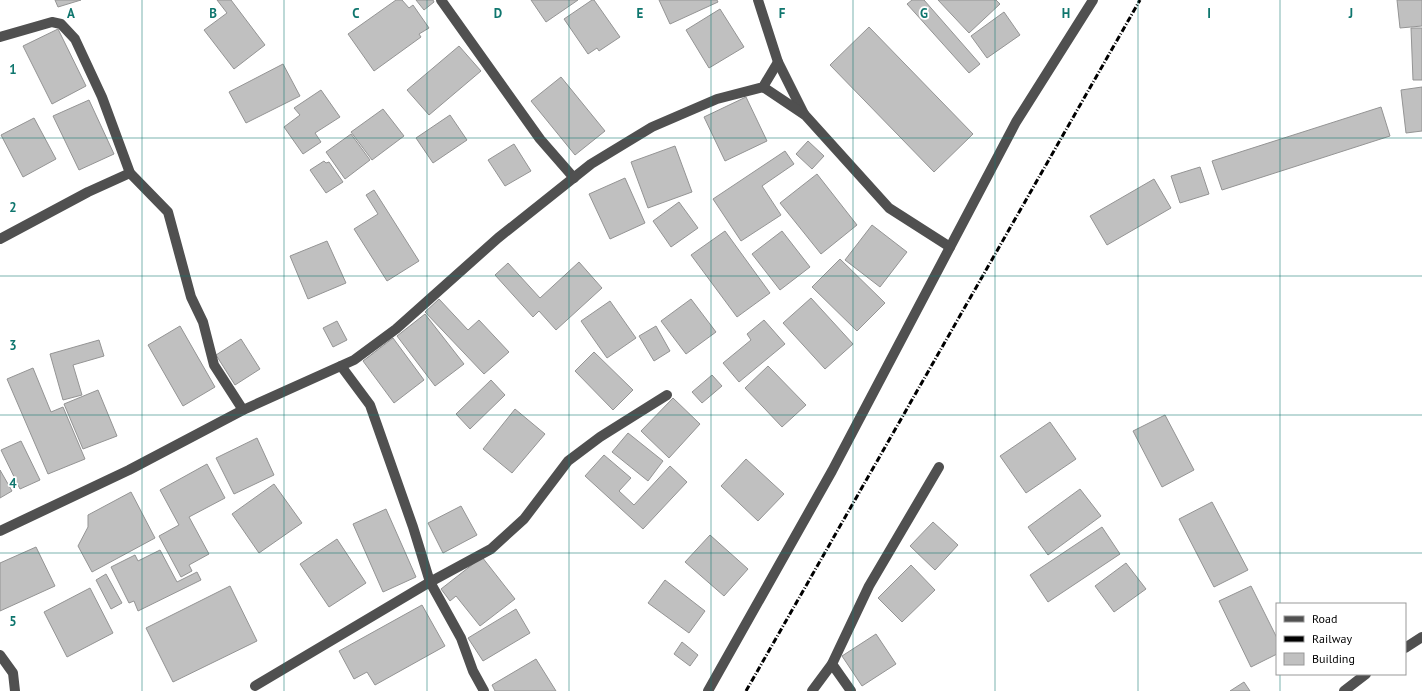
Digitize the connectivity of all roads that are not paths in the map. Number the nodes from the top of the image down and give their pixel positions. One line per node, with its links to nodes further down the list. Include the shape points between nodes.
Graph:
1 (441, 0): 9 (street, via 540,139)
2 (758, 0): 5 (street)
3 (1093, 0): 11 (street, via 1016,122)
4 (0, 37): 8 (street, via 52,22 61,24 68,30 102,97)
5 (778, 62): 6 (street); 7 (street)
6 (763, 87): 7 (street); 9 (street, via 717,99 652,127 591,164)
7 (805, 116): 11 (street, via 889,208)
8 (130, 173): 10 (street, via 88,192); 14 (street, via 168,212 191,297 203,322 214,365)
9 (574, 178): 12 (street, via 498,238 396,328 354,360)
10 (0, 239)
11 (950, 247): 26 (street, via 832,471)
12 (341, 366): 14 (street); 17 (street, via 370,405)
13 (667, 395): 17 (street, via 600,437 568,461 524,519 491,549)
14 (243, 410): 16 (street, via 122,473)
15 (940, 467): 21 (street, via 869,586)
16 (0, 531)
17 (430, 582): 23 (street); 25 (street, via 461,638 473,671)
18 (1422, 637): 19 (street)
19 (1406, 647)
20 (0, 655): 24 (street, via 13,673)
21 (832, 664): 27 (street); 28 (street)
22 (1365, 675): 29 (street)
23 (255, 686)
24 (15, 691)
25 (484, 691)
26 (708, 691)
27 (812, 691)
28 (851, 691)
29 (1344, 691)

